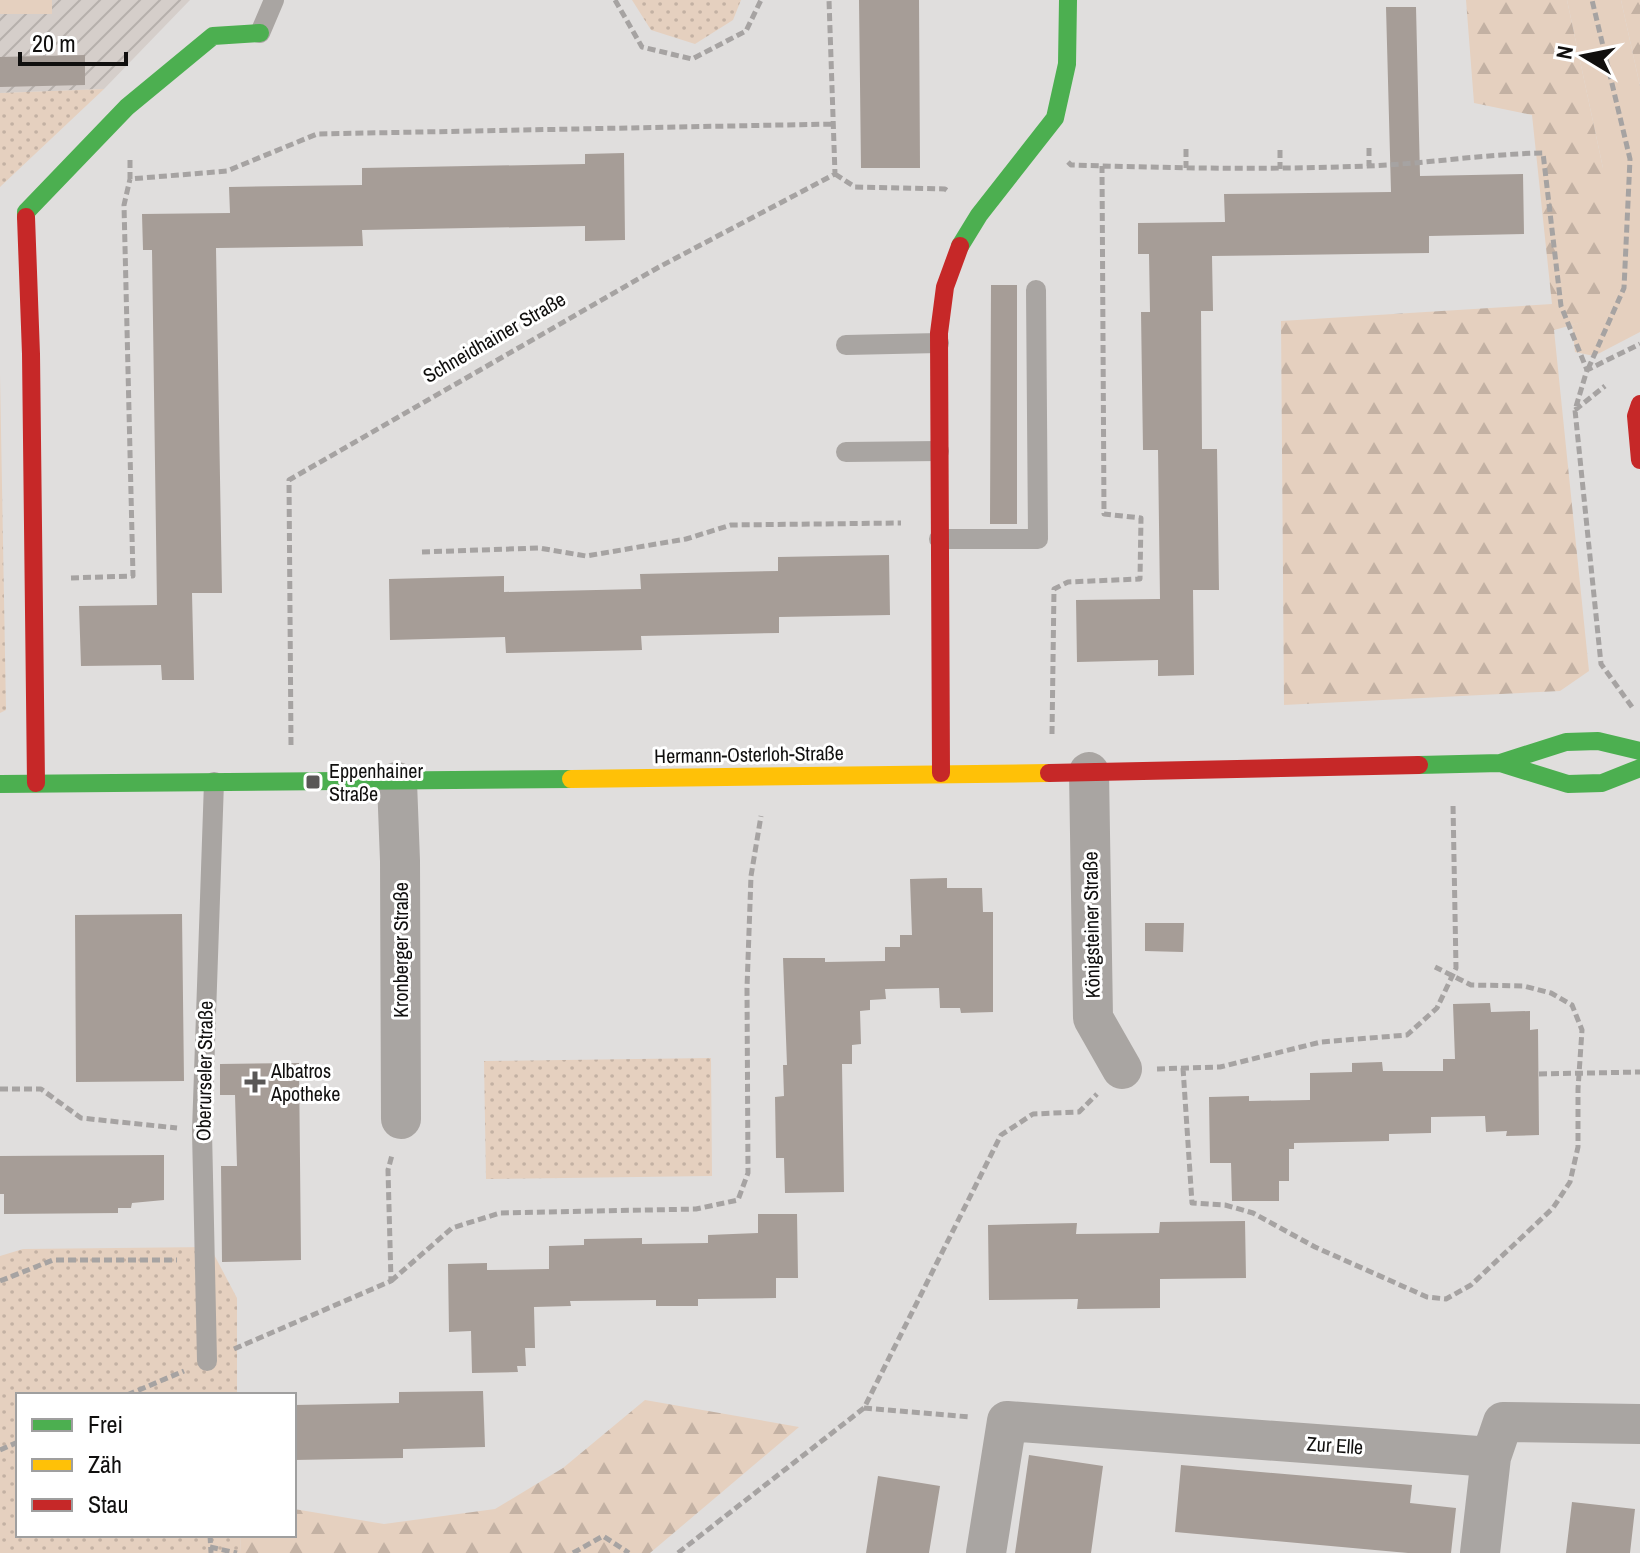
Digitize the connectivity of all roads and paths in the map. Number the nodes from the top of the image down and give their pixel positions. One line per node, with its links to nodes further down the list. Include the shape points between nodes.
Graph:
1 (274, 0): 7 (lane)
2 (615, 0): 3 (path, via 642,47 692,59 746,31)
3 (761, 0)
4 (829, 0): 9 (path)
5 (1068, 0): 10 (street, via 1067,64 1055,118)
6 (1592, 0): 25 (path, via 1630,159 1624,288)
7 (260, 33): 8 (street, via 213,36)
8 (127, 107): 19 (path); 32 (street, via 26,212)
9 (833, 124): 18 (path); 19 (path, via 317,134 227,171)
10 (1041, 137): 14 (path, via 1071,165); 20 (street)
11 (1369, 148): 15 (path)
12 (1186, 149): 16 (path)
13 (1280, 150): 17 (path)
14 (1102, 166): 16 (path); 37 (path, via 1104,514 1141,518 1140,579 1068,582 1054,589)
15 (1369, 166): 17 (path); 25 (path, via 1543,153 1561,306)
16 (1186, 168): 17 (path)
17 (1280, 169)
18 (835, 174): 20 (path, via 855,187 945,189); 41 (path, Schneidhainer Straße, via 659,267 289,480)
19 (130, 179): 32 (path, via 124,205 133,576)
20 (979, 215): 22 (street, via 960,245 945,287)
21 (1036, 290): 30 (lane, via 1038,539)
22 (939, 343): 24 (lane); 27 (street)
23 (1640, 344): 25 (path)
24 (846, 345)
25 (1587, 370): 33 (path, via 1575,410 1601,664)
26 (1640, 404): 29 (street)
27 (939, 451): 28 (lane); 30 (street)
28 (846, 452)
29 (1640, 460)
30 (939, 530): 31 (path, via 731,525 686,539 586,556 539,548); 38 (street)
31 (422, 552)
32 (34, 578): 43 (street)
33 (1640, 718)
34 (1640, 751): 35 (street, Hermann-Osterloh-Straße, via 1598,741 1566,742)
35 (1500, 763): 36 (street, Hermann-Osterloh-Straße, via 1568,784 1602,783); 37 (street, Hermann-Osterloh-Straße)
36 (1640, 768)
37 (1070, 772): 38 (street, Hermann-Osterloh-Straße); 49 (street, Königsteiner Straße, via 1093,1018)
38 (941, 773): 39 (street, Hermann-Osterloh-Straße)
39 (769, 776): 42 (street, Hermann-Osterloh-Straße); 58 (path, via 751,876 748,1173 738,1200 696,1209 500,1213 452,1228)
40 (214, 782): 41 (street, Hermann-Osterloh-Straße); 43 (street, Hermann-Osterloh-Straße); 55 (lane, Oberurseler Straße)
41 (290, 782): 42 (street, Hermann-Osterloh-Straße)
42 (397, 782): 54 (street, Kronberger Straße)
43 (36, 783): 44 (street, Hermann-Osterloh-Straße)
44 (0, 784)
45 (1453, 799): 47 (path)
46 (1435, 967): 47 (path)
47 (1452, 975): 48 (path, via 1437,1008 1407,1035 1321,1042 1220,1067); 52 (path, via 1471,985 1524,986 1572,1005 1582,1030)
48 (1183, 1068): 49 (path); 52 (path, via 1192,1203 1253,1213 1427,1297 1446,1299 1471,1285 1553,1208 1570,1182 1578,1147)
49 (1122, 1069): 61 (path, via 1079,1112 1033,1114 1001,1135)
50 (1640, 1072): 52 (path)
51 (1539, 1074): 52 (path)
52 (1579, 1074)
53 (0, 1089): 55 (path, via 41,1089 81,1118)
54 (401, 1119): 58 (path, via 388,1170)
55 (202, 1131): 56 (lane, Oberurseler Straße)
56 (206, 1260): 57 (path, via 53,1260); 59 (lane, Oberurseler Straße)
57 (0, 1281)
58 (391, 1281): 59 (path)
59 (207, 1361): 60 (path)
60 (132, 1393)
61 (864, 1408): 62 (path); 69 (path)
62 (1007, 1421): 64 (street, Zur Elle); 70 (street)
63 (1640, 1424): 64 (street, via 1503,1422)
64 (1491, 1457): 71 (street)
65 (210, 1550): 66 (path)
66 (237, 1553)
67 (573, 1553): 68 (path, via 603,1536)
68 (629, 1553)
69 (678, 1553)
70 (986, 1553)
71 (1480, 1553)

